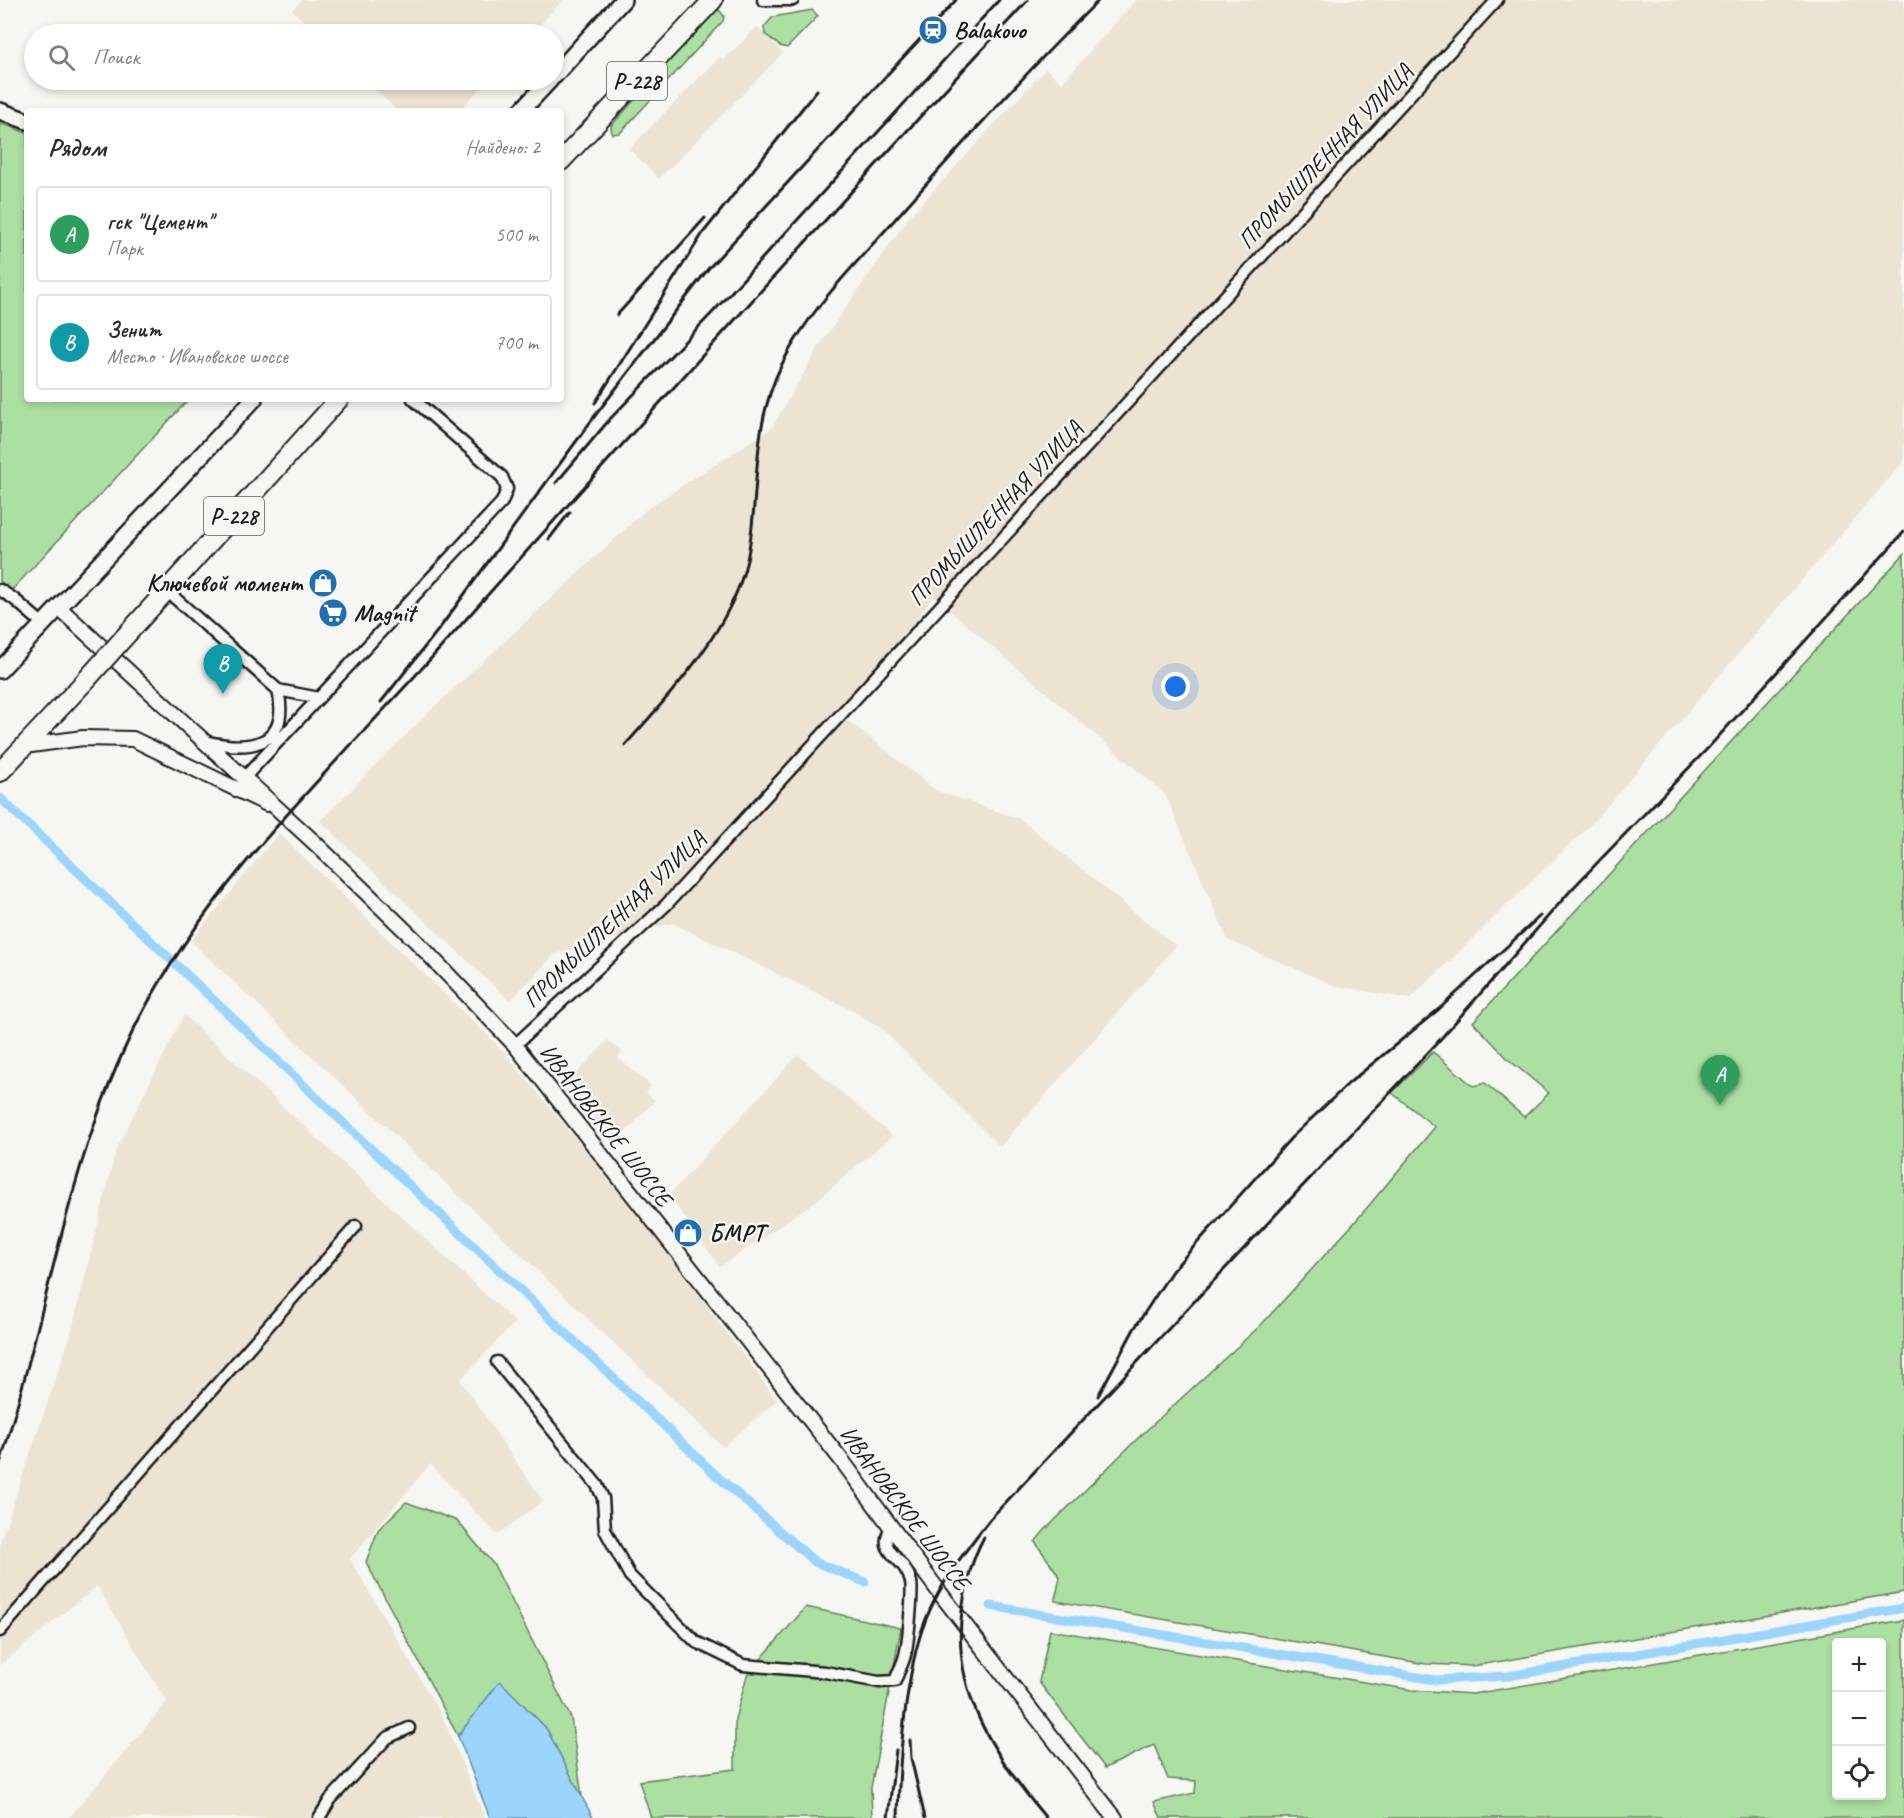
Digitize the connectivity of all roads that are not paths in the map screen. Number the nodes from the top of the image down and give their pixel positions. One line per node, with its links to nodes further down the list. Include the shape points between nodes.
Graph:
1 (623, 0): 6 (main road)
2 (713, 0): 11 (highway, Р-228)
3 (763, 0): 4 (street)
4 (793, 0)
5 (1497, 0): 27 (street, ПРОМЫШЛЕННАЯ УЛИЦА, via 666,905)
6 (564, 65)
7 (541, 90): 8 (main road)
8 (524, 108)
9 (0, 111): 10 (main road)
10 (24, 120)
11 (564, 158)
12 (251, 402): 17 (main road)
13 (336, 402): 16 (highway, Р-228)
14 (416, 402): 21 (street, via 502,477 507,489 502,502)
15 (0, 590): 18 (street)
16 (167, 591): 20 (street); 23 (highway, Р-228, bridge)
17 (58, 607): 18 (main road); 22 (street, ИВАНОВСКОЕ ШОССЕ)
18 (43, 624): 19 (main road)
19 (0, 670)
20 (278, 690): 21 (street); 22 (street, via 282,708 278,725 268,738 250,746 233,747)
21 (319, 698): 25 (street)
22 (204, 741): 25 (street, ИВАНОВСКОЕ ШОССЕ)
23 (24, 746): 24 (highway, Р-228); 26 (street, via 82,738 133,739)
24 (3, 769)
25 (244, 778): 26 (street, ИВАНОВСКОЕ ШОССЕ)
26 (277, 809): 27 (street, ИВАНОВСКОЕ ШОССЕ, via 415,940)
27 (515, 1045): 30 (street, ИВАНОВСКОЕ ШОССЕ)
28 (356, 1226): 31 (street)
29 (497, 1362): 30 (street, via 597,1485 603,1498 605,1530 630,1576 696,1642 743,1665 895,1681 906,1653 912,1589 906,1568 885,1545)
30 (891, 1527): 34 (street, ИВАНОВСКОЕ ШОССЕ)
31 (0, 1631)
32 (409, 1728): 33 (street, via 387,1738 330,1800)
33 (319, 1818)
34 (1116, 1818)

